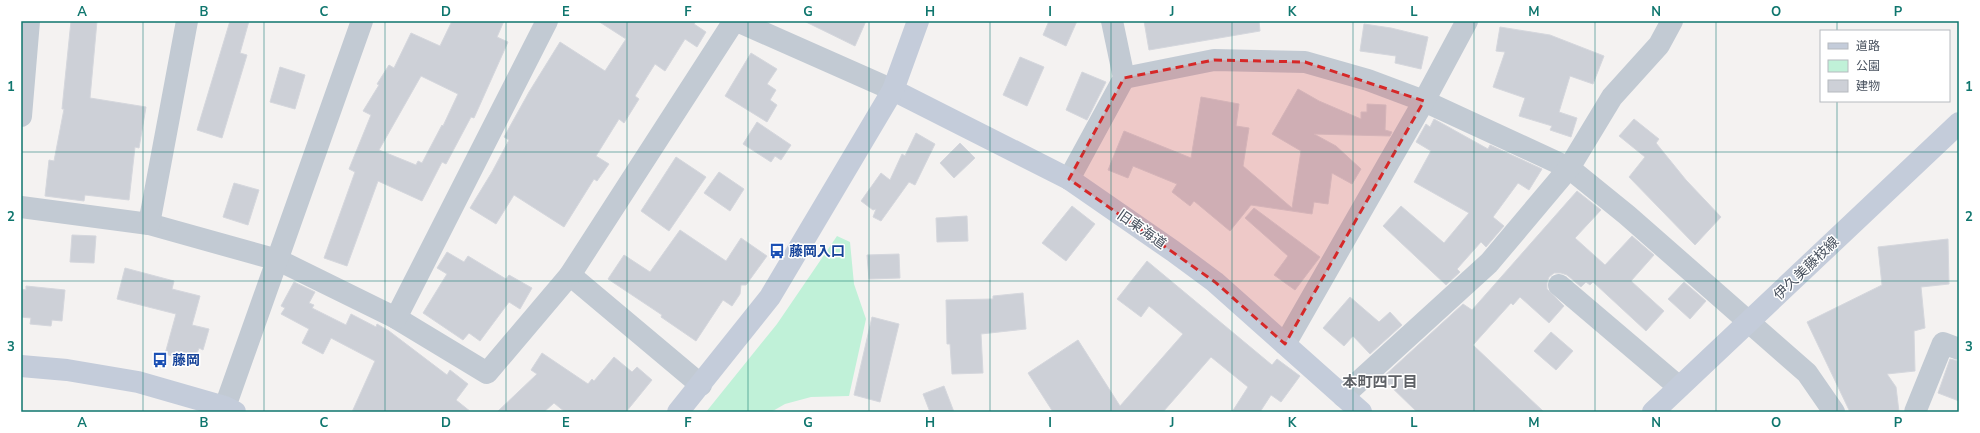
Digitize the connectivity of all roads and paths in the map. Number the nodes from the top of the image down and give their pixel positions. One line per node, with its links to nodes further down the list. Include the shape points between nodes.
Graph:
1 (29, 21): 14 (street)
2 (187, 21): 19 (street)
3 (362, 21): 20 (street)
4 (547, 21): 23 (street)
5 (734, 21): 21 (street)
6 (737, 21): 12 (street)
7 (918, 21): 12 (street)
8 (1112, 21): 11 (street)
9 (1467, 21): 13 (street)
10 (1672, 21): 16 (street, via 1659,45 1612,97)
11 (1124, 78): 13 (street, via 1214,60 1305,62 1368,80); 17 (street)
12 (893, 90): 17 (street, 旧東海道); 28 (street, via 770,297)
13 (1424, 101): 16 (street); 25 (street)
14 (22, 106)
15 (1959, 123): 24 (street, 伊久美藤枝線)
16 (1569, 168): 24 (street); 30 (street, via 1489,263)
17 (1069, 179): 25 (street, 旧東海道, via 1214,282)
18 (21, 208): 19 (street)
19 (149, 224): 20 (street)
20 (278, 260): 23 (street); 31 (street)
21 (570, 275): 23 (street, via 487,373); 28 (street)
22 (1559, 285): 29 (street)
23 (396, 318)
24 (1750, 322): 29 (street, 伊久美藤枝線); 35 (street, via 1807,373)
25 (1285, 344): 30 (street, 旧東海道)
26 (1959, 349): 36 (street, via 1943,343)
27 (21, 366): 31 (street, via 67,370 138,382)
28 (701, 385): 32 (street)
29 (1679, 387): 34 (street, 伊久美藤枝線)
30 (1343, 396): 33 (street, 旧東海道)
31 (230, 410)
32 (678, 412)
33 (1361, 412)
34 (1653, 412)
35 (1834, 412)
36 (1915, 412)

